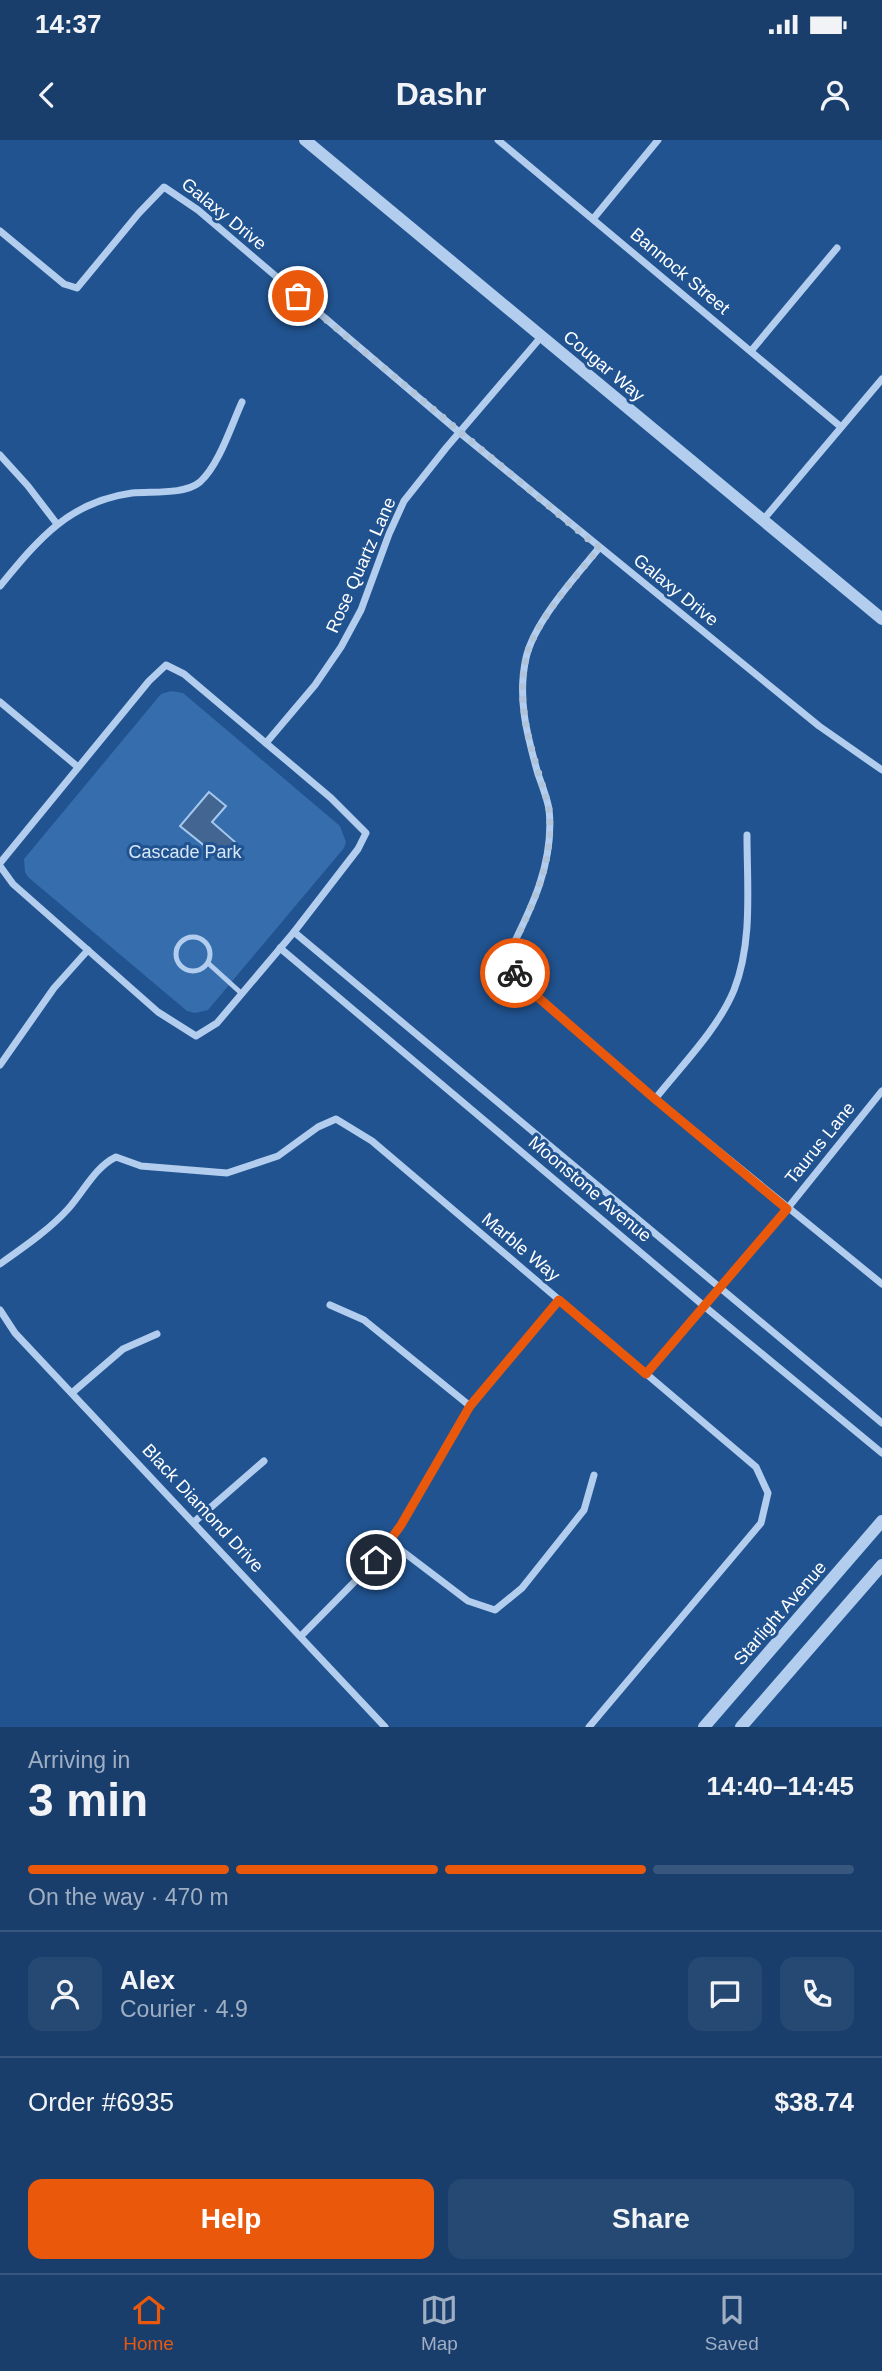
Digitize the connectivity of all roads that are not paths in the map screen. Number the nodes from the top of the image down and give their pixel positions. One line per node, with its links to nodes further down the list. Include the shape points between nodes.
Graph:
1 (305, 140): 7 (street, Cougar Way)
2 (498, 140): 4 (street, Bannock Street)
3 (658, 140): 4 (street)
4 (593, 219): 8 (street, Bannock Street)
5 (0, 231): 12 (street, Galaxy Drive, via 64,284 77,288 164,187 198,210)
6 (837, 248): 8 (street)
7 (541, 337): 12 (street, Rose Quartz Lane); 14 (street, Cougar Way)
8 (751, 351): 11 (street, Bannock Street)
9 (882, 379): 11 (street)
10 (242, 402): 15 (street, via 210,471 197,484 102,500)
11 (841, 427): 14 (street)
12 (459, 432): 16 (street, Galaxy Drive); 20 (street, Rose Quartz Lane, via 404,501 361,610 341,647)
13 (0, 456): 15 (street)
14 (762, 520): 18 (street, Cougar Way)
15 (57, 524): 17 (street)
16 (599, 548): 22 (street, Galaxy Drive, via 819,726); 32 (street, via 545,617 526,657 522,701 549,808 549,840 544,876 505,961 525,986)
17 (0, 586)
18 (882, 619)
19 (0, 702): 21 (street)
20 (266, 743): 21 (street, via 166,664); 25 (street, via 366,832)
21 (78, 767): 24 (street)
22 (882, 770)
23 (747, 835): 32 (street, via 746,939 734,989 716,1021)
24 (0, 864): 27 (street, via 13,884)
25 (294, 932): 26 (street); 36 (street, Moonstone Avenue)
26 (280, 948): 29 (street); 39 (street, Moonstone Avenue)
27 (88, 950): 29 (street, via 158,1012 196,1036 217,1023); 30 (street, via 54,988)
28 (208, 963): 28 (lane, via 210,952 201,939 185,939 177,947 176,959 183,968 194,972); 29 (lane)
29 (241, 993)
30 (0, 1065)
31 (882, 1091): 33 (street, Taurus Lane)
32 (655, 1099): 33 (street)
33 (787, 1209): 35 (street); 36 (street, Taurus Lane)
34 (0, 1264): 37 (street, Marble Way, via 67,1210 104,1163 116,1157 141,1166 227,1173 278,1156 318,1126 336,1119 372,1141)
35 (882, 1284)
36 (719, 1288): 39 (street, Taurus Lane); 45 (street, Moonstone Avenue)
37 (559, 1300): 42 (street, Marble Way); 44 (street)
38 (330, 1305): 44 (street, via 364,1320)
39 (704, 1306): 42 (street, Taurus Lane); 46 (street, Moonstone Avenue)
40 (0, 1310): 43 (street, Black Diamond Drive, via 15,1333)
41 (157, 1334): 43 (street, via 122,1349)
42 (646, 1374): 55 (street, Marble Way, via 756,1467 768,1493 761,1523)
43 (73, 1392): 50 (street, Black Diamond Drive)
44 (470, 1406): 51 (street)
45 (882, 1423)
46 (882, 1453)
47 (264, 1461): 50 (street)
48 (594, 1475): 51 (street, via 584,1510 522,1588 495,1610 468,1601)
49 (882, 1521): 56 (street, Starlight Avenue)
50 (194, 1522): 53 (street, Black Diamond Drive)
51 (389, 1541): 53 (street)
52 (882, 1565): 57 (street)
53 (301, 1636): 54 (street, Black Diamond Drive)
54 (385, 1727)
55 (589, 1727)
56 (704, 1727)
57 (741, 1727)

